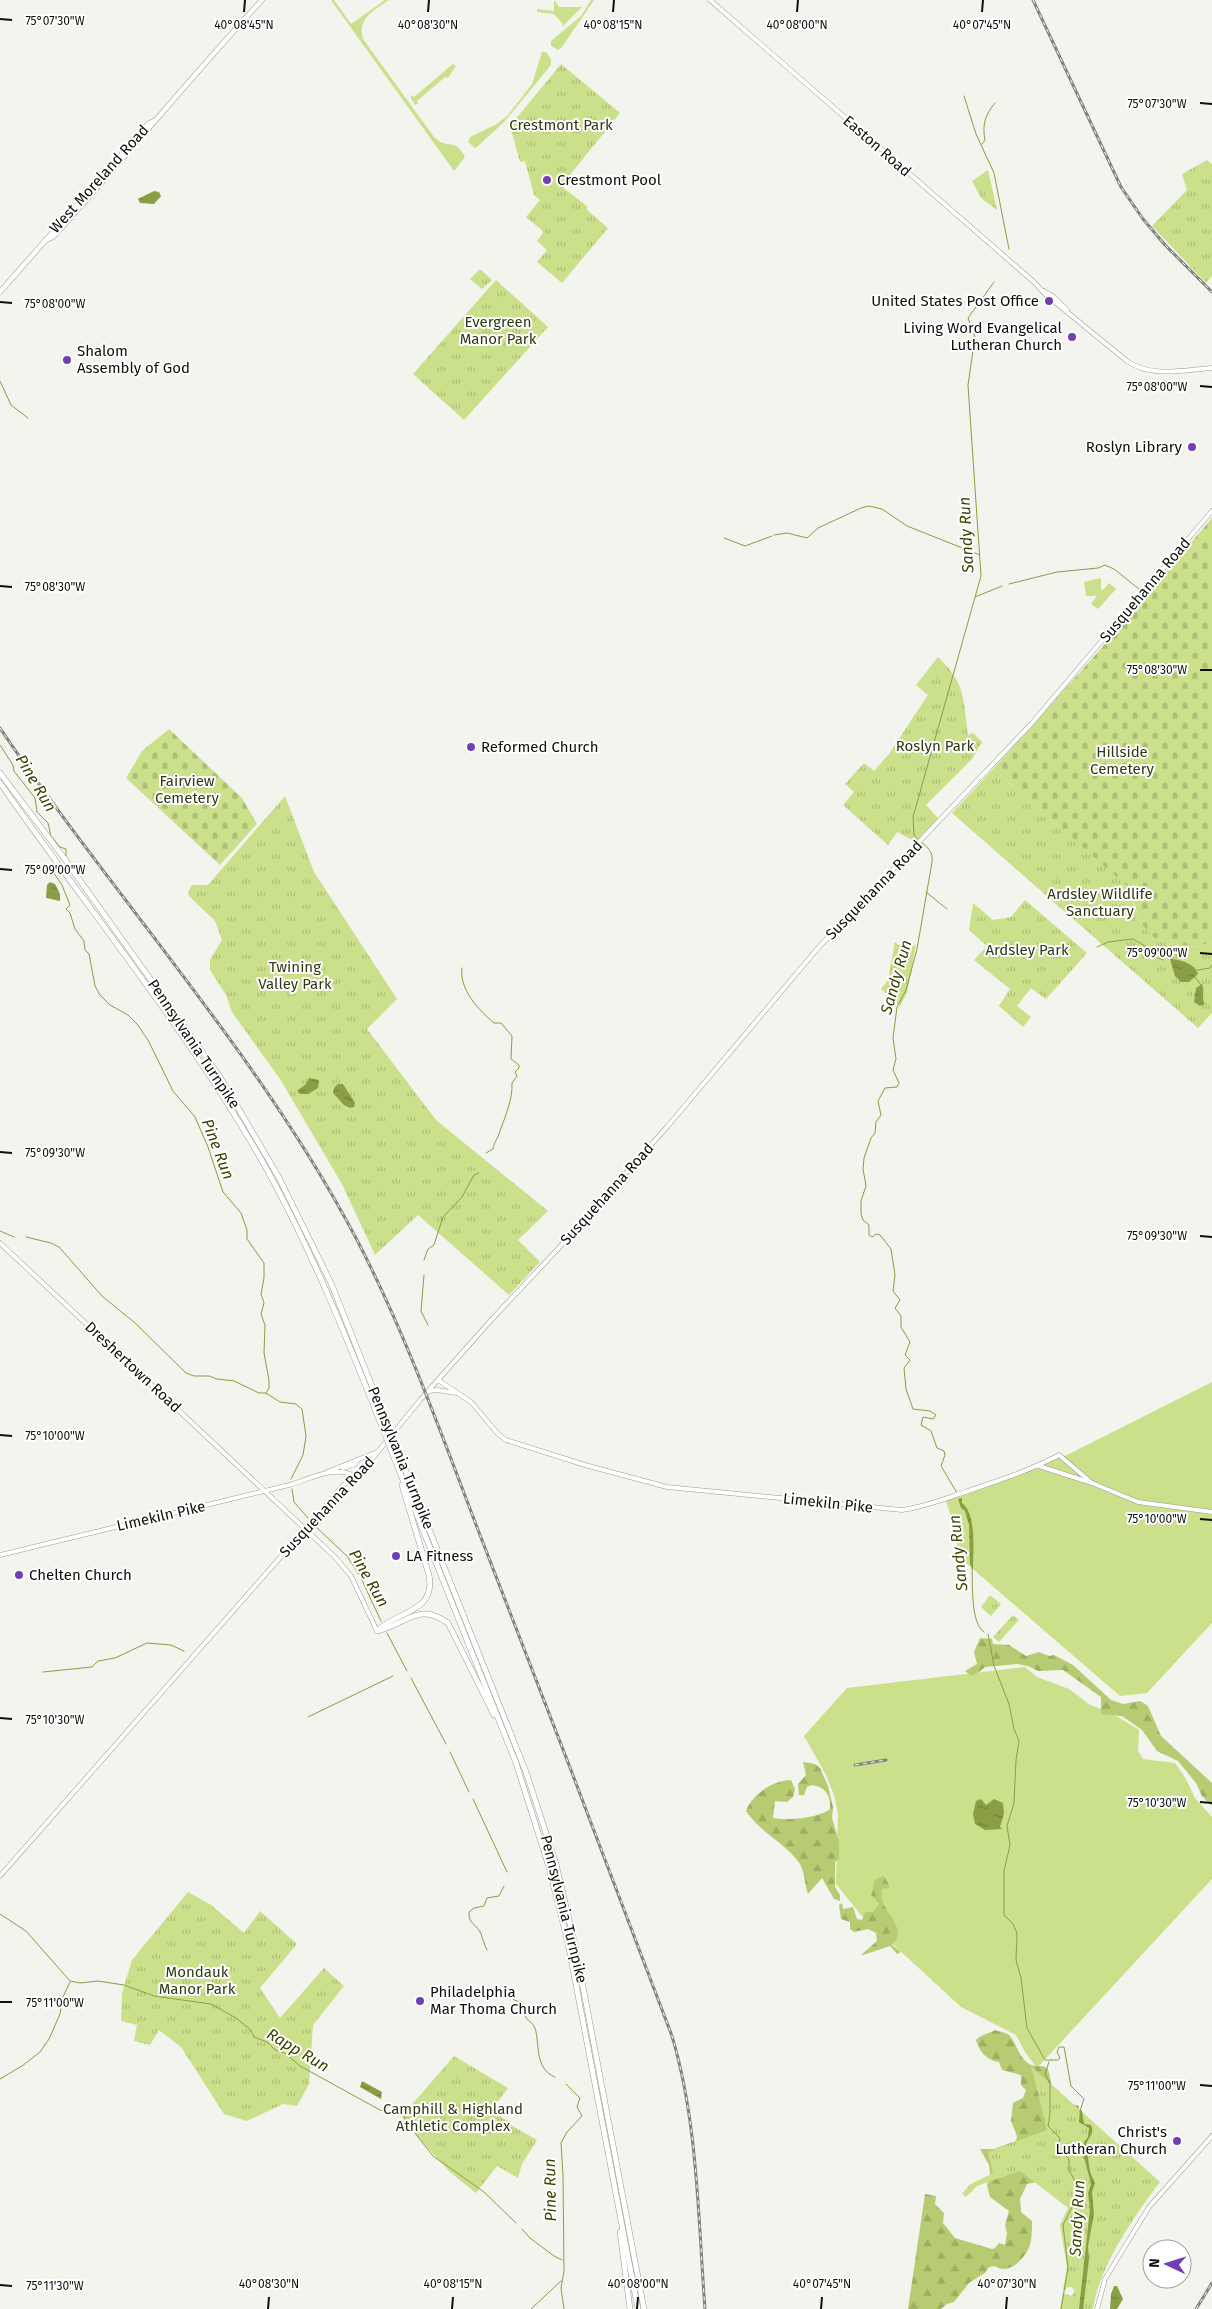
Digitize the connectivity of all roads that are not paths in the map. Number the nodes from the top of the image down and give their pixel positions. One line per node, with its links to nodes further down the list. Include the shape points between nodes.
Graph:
1 (262, 0): 3 (main road, West Moreland Road, via 97,189)
2 (710, 0): 4 (main road, Easton Road, via 1134,366 1154,372)
3 (0, 292)
4 (1212, 368)
5 (1212, 511): 9 (main road, Susquehanna Road, via 1032,723 820,947 667,1127)
6 (0, 773): 15 (highway, Pennsylvania Turnpike, bridge, via 220,1077 278,1176 330,1283 389,1429)
7 (0, 783): 15 (highway, Pennsylvania Turnpike, bridge, via 206,1069 261,1158 315,1265)
8 (0, 1243): 21 (main road, Dreshertown Road)
9 (438, 1380): 10 (main road); 11 (main road, Susquehanna Road); 12 (main road, Limekiln Pike)
10 (448, 1392): 11 (main road, Limekiln Pike, via 433,1390); 12 (main road, Limekiln Pike)
11 (426, 1393): 13 (main road, Susquehanna Road)
12 (456, 1393): 16 (main road, Limekiln Pike, via 471,1402 506,1440 668,1487 902,1510)
13 (378, 1452): 14 (main road); 19 (main road, Susquehanna Road)
14 (357, 1460): 17 (main road); 18 (main road)
15 (398, 1460): 25 (highway, via 430,1588 424,1602); 26 (highway, Pennsylvania Turnpike); 32 (highway, Pennsylvania Turnpike, via 526,1772 556,1864 576,1950)
16 (1038, 1466): 20 (main road); 20 (main road, Limekiln Pike, via 1059,1455)
17 (337, 1472): 18 (main road); 19 (main road, via 347,1471)
18 (321, 1475): 21 (main road, Limekiln Pike)
19 (354, 1476): 23 (main road, Susquehanna Road)
20 (1092, 1484): 22 (main road, via 1138,1502)
21 (266, 1491): 23 (main road, Dreshertown Road); 24 (main road, Limekiln Pike)
22 (1212, 1512)
23 (306, 1530): 25 (main road, Dreshertown Road, via 351,1576); 27 (main road, Susquehanna Road)
24 (0, 1555)
25 (377, 1631): 26 (highway, via 423,1613 434,1614 448,1623)
26 (516, 1764): 29 (highway, Pennsylvania Turnpike, via 568,1942)
27 (0, 1876)
28 (1212, 2136): 33 (main road, via 1149,2207 1105,2279)
29 (616, 2197): 30 (highway); 31 (highway, Pennsylvania Turnpike)
30 (630, 2309)
31 (638, 2309)
32 (644, 2309)
33 (1097, 2309)

